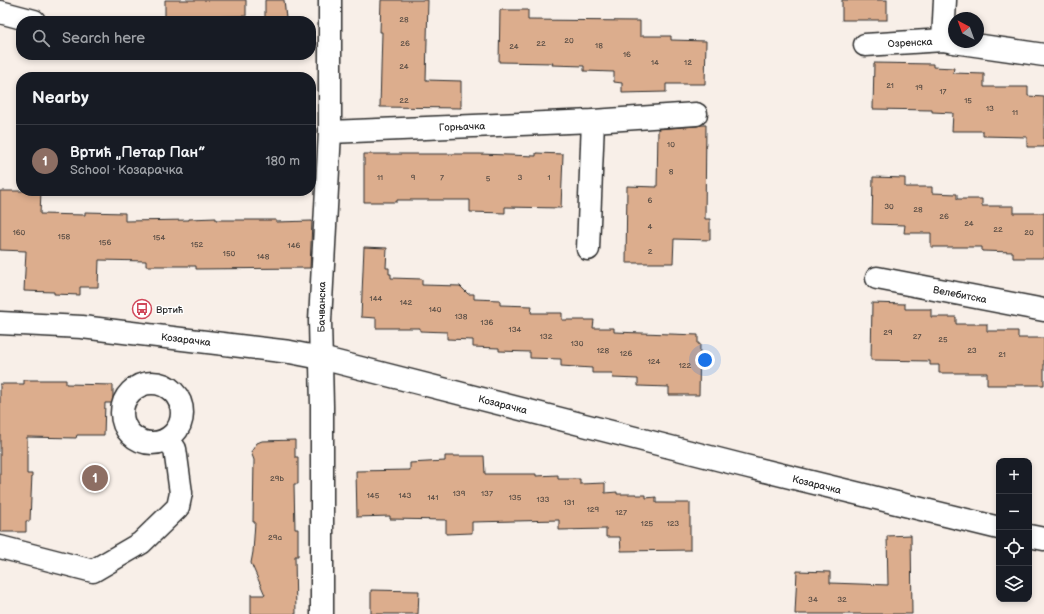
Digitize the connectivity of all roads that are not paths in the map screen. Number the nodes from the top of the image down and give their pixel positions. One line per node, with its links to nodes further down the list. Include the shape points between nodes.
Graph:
1 (330, 0): 7 (street, Бачванска)
2 (945, 0): 5 (street)
3 (0, 12): 4 (street)
4 (16, 16)
5 (948, 20)
6 (948, 41): 8 (street, Озренска)
7 (320, 44): 13 (street, Бачванска)
8 (865, 45)
9 (984, 46): 10 (street, Озренска)
10 (1044, 55)
11 (696, 114): 12 (street, Горњачка)
12 (593, 121): 13 (street, Горњачка); 14 (street)
13 (330, 132): 18 (street, Бачванска, via 321,302)
14 (588, 249)
15 (877, 278): 16 (street, Велебитска)
16 (1044, 310)
17 (0, 323): 18 (street, Козарачка, via 82,326)
18 (322, 358): 20 (street, Козарачка, via 734,464); 24 (street, Бачванска)
19 (167, 440): 23 (street, via 175,449 181,493 178,507 141,544 93,571)
20 (996, 527)
21 (1032, 537): 22 (street)
22 (1044, 539)
23 (0, 547)
24 (322, 614)

